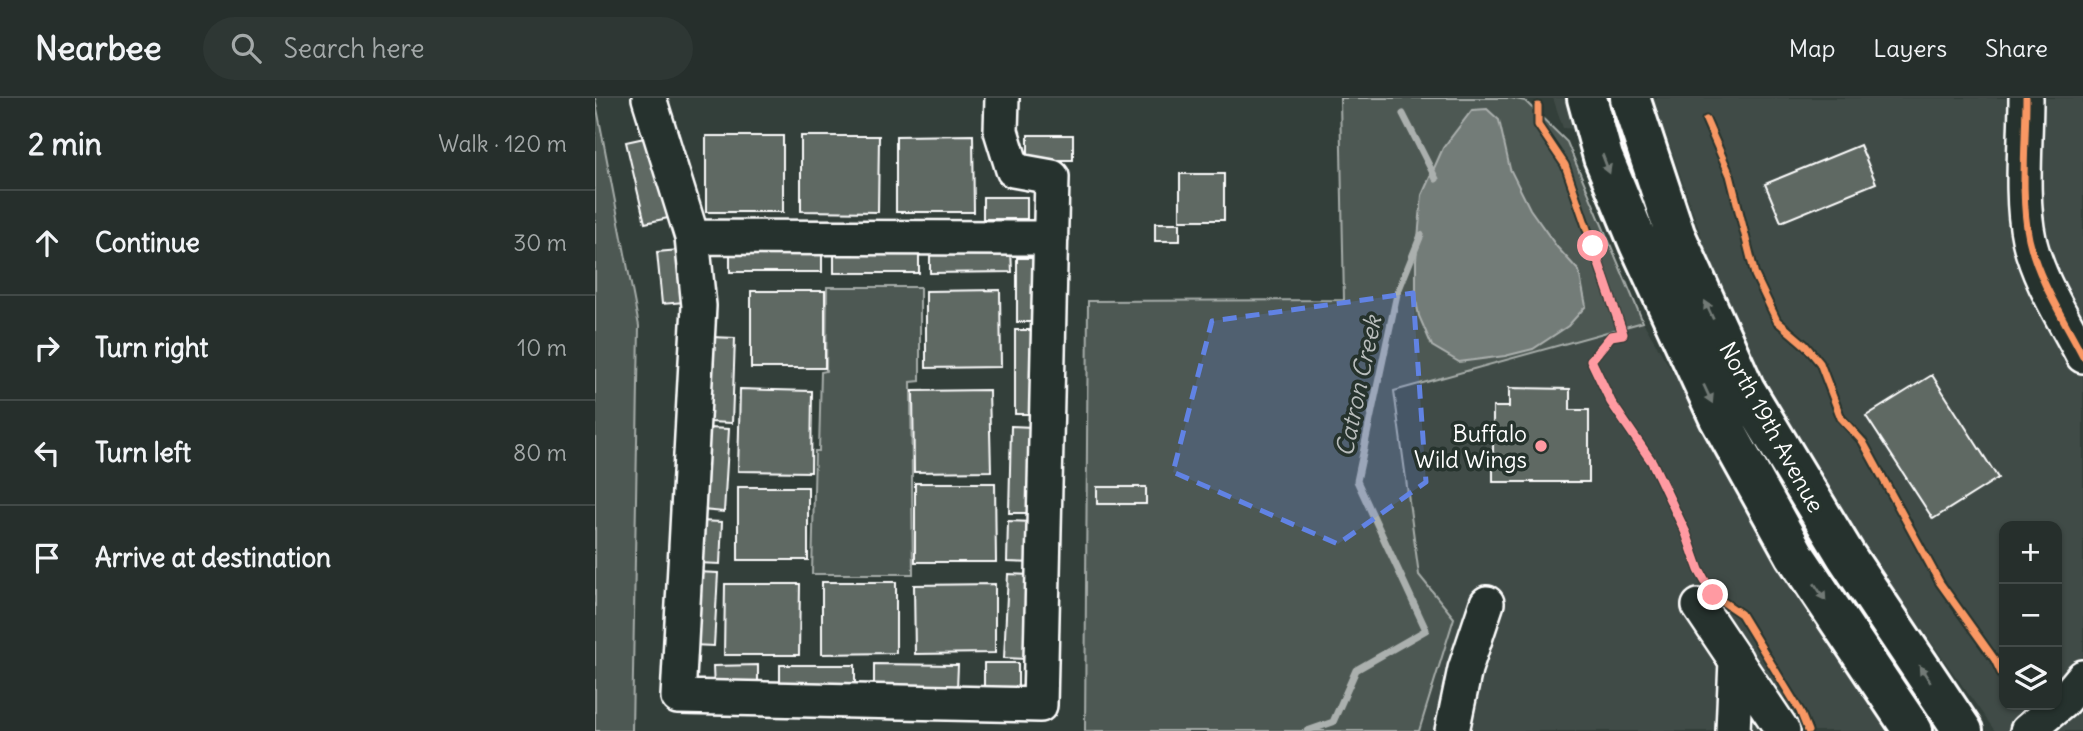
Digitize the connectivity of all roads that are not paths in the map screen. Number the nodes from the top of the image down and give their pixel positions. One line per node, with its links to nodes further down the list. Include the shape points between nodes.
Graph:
1 (649, 98): 6 (street)
2 (1002, 98): 7 (street, via 1001,131 1013,170 1052,177)
3 (1587, 98): 13 (main road, North 19th Avenue, one-way to 13, via 1613,182 1719,418 1795,555)
4 (1630, 98): 19 (main road, North 19th Avenue, one-way to 4, via 1846,556 1745,389 1675,234)
5 (2026, 98): 8 (street, via 2029,238 2040,274)
6 (692, 237): 7 (street); 7 (street, via 699,306 678,697 1040,705)
7 (1051, 238)
8 (2083, 356)
9 (1487, 603): 14 (street, via 1465,669)
10 (1699, 606): 11 (street)
11 (1735, 660): 15 (street); 16 (street)
12 (2083, 677): 20 (street)
13 (1884, 688): 17 (street); 18 (main road, North 19th Avenue)
14 (1452, 731)
15 (1733, 731)
16 (1783, 731)
17 (1896, 731)
18 (1913, 731)
19 (1963, 731)
20 (2027, 731)

